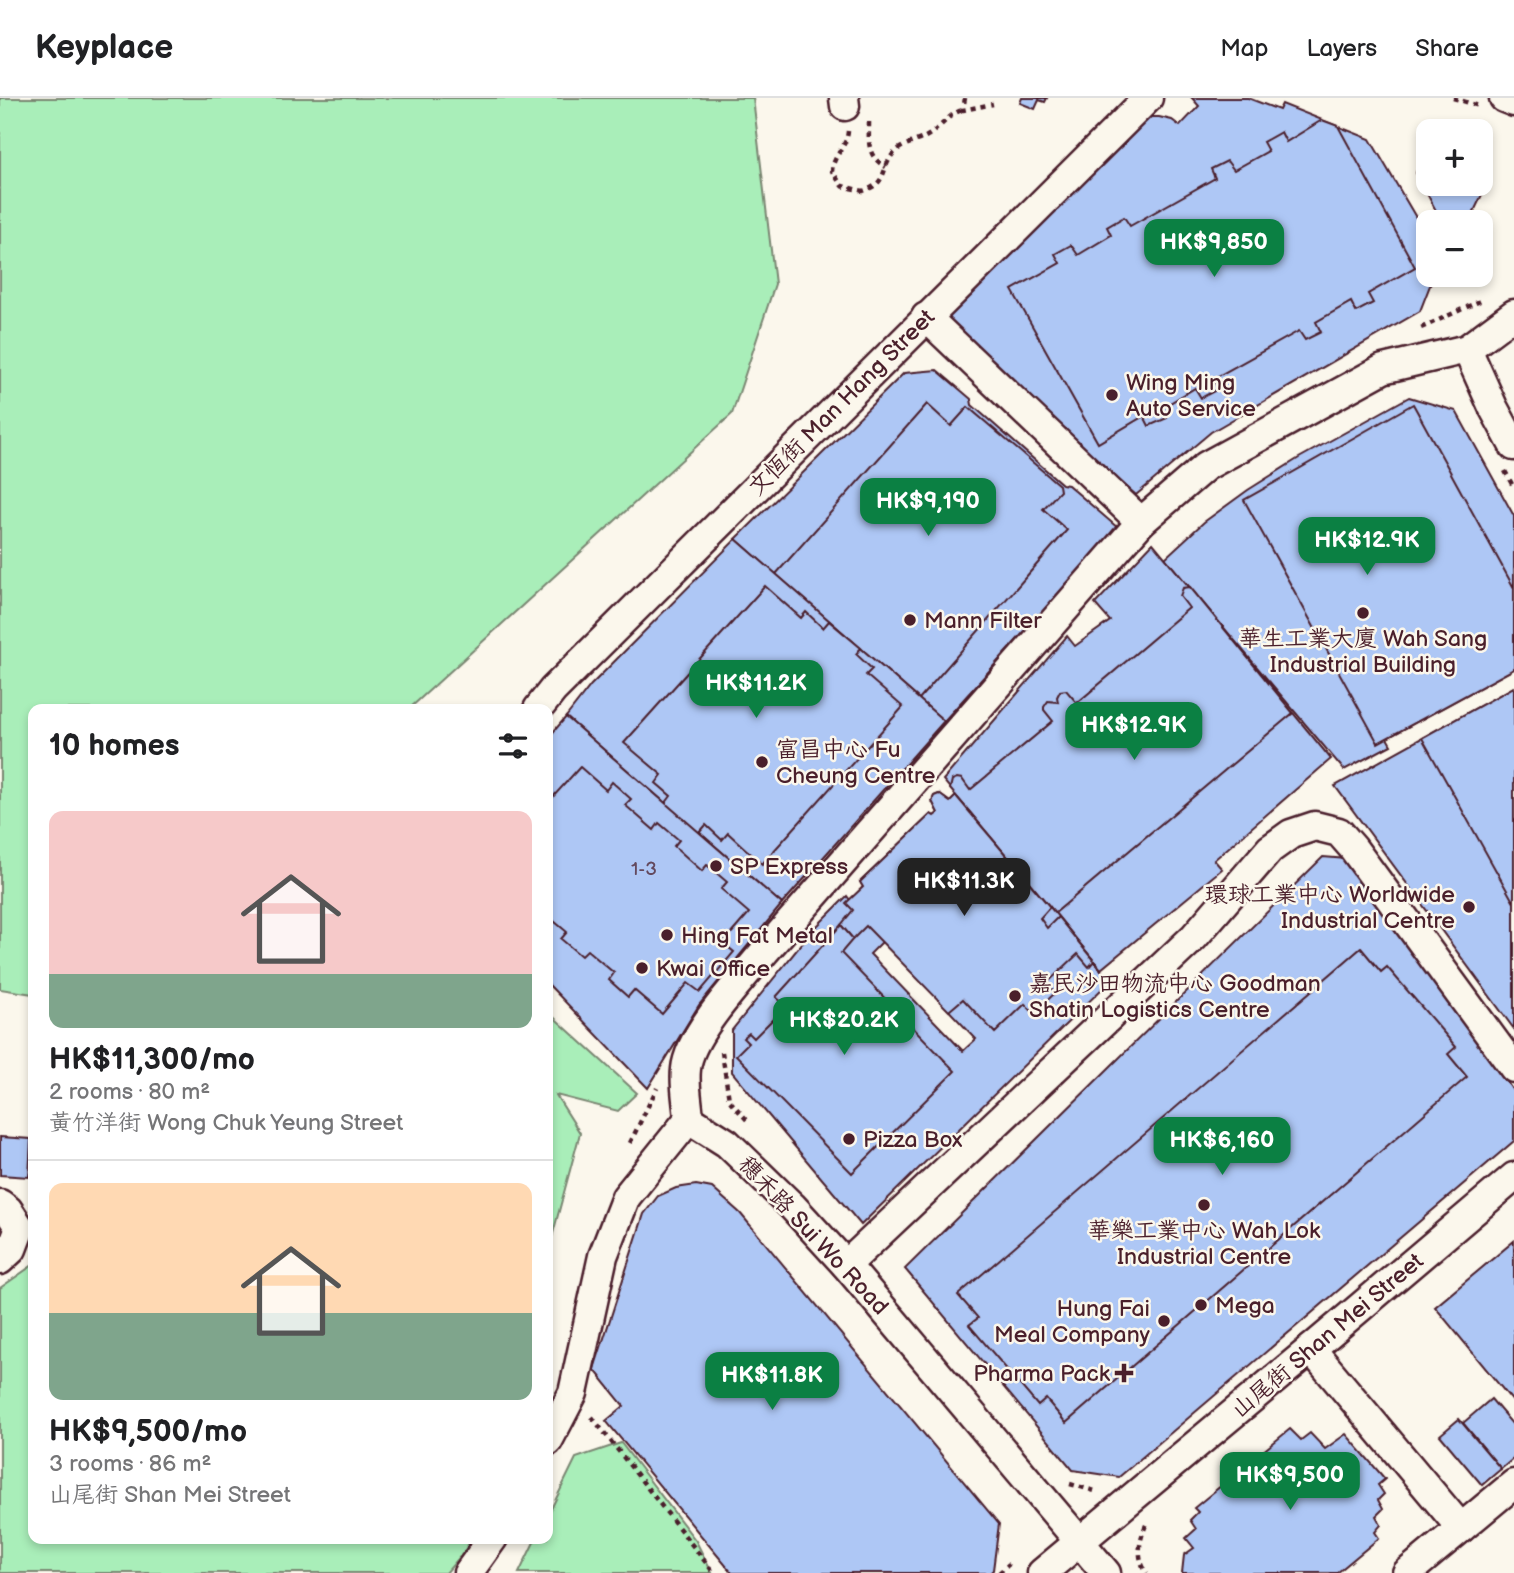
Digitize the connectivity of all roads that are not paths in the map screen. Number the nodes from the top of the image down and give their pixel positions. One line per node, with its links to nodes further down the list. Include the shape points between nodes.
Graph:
1 (1148, 98): 5 (street, 文恆街 Man Hang Street)
2 (1504, 98): 3 (street)
3 (1514, 102)
4 (1514, 314): 6 (street)
5 (926, 317): 8 (street); 9 (street, 文恆街 Man Hang Street)
6 (1468, 349): 7 (street); 8 (street, via 1383,369 1206,466)
7 (1508, 456)
8 (1141, 522): 11 (street, via 709,1021 686,1068)
9 (542, 704)
10 (1514, 1068): 15 (street, via 1353,848 1339,832 1315,826 1291,834 1270,849 1194,937)
11 (689, 1119): 15 (street, 穗禾路 Sui Wo Road, via 749,1162); 17 (street, via 626,1197 603,1256 573,1393)
12 (1514, 1177): 16 (street, 山尾街 Shan Mei Street)
13 (0, 1204): 14 (street, via 20,1228 12,1249)
14 (0, 1259)
15 (846, 1265): 20 (street, 穗禾路 Sui Wo Road)
16 (1311, 1349): 19 (street); 20 (street, 山尾街 Shan Mei Street)
17 (553, 1431)
18 (1514, 1485): 19 (street)
19 (1461, 1528): 25 (street)
20 (1079, 1541): 23 (street, 山尾街 Shan Mei Street); 24 (street, 穗禾路 Sui Wo Road)
21 (490, 1544): 22 (street)
22 (468, 1573)
23 (1042, 1573)
24 (1106, 1573)
25 (1407, 1573)

